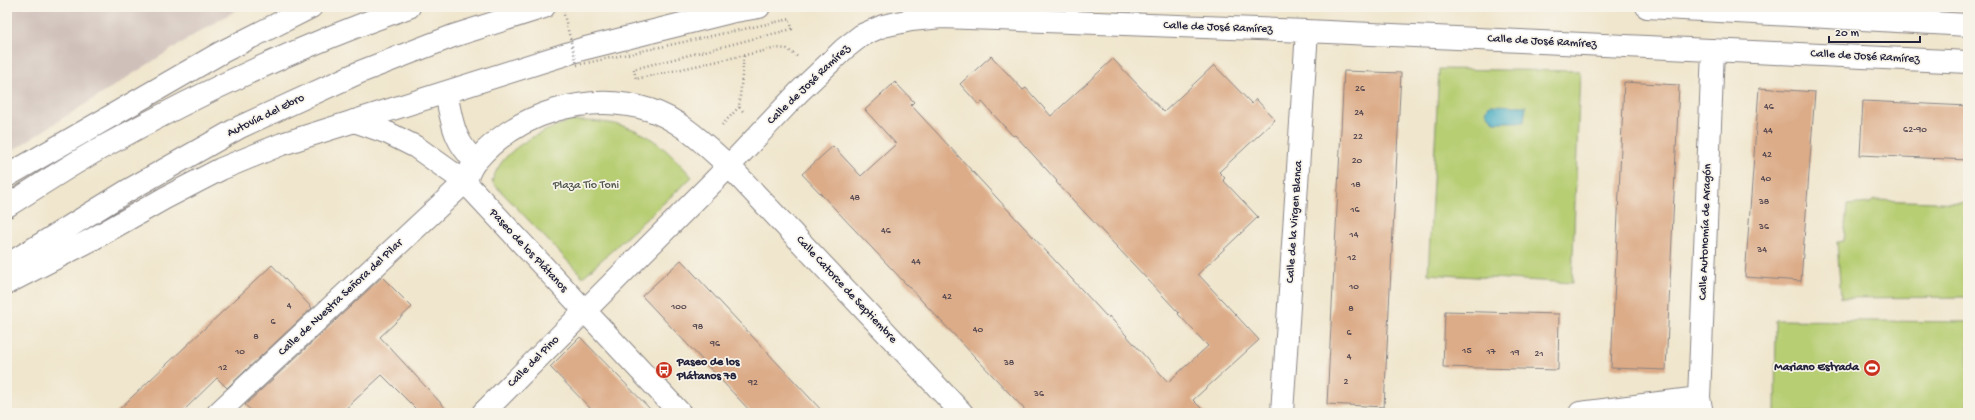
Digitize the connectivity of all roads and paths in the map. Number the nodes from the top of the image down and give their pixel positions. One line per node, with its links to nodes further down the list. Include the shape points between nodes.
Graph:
1 (311, 7): 18 (main road, via 222,52)
2 (409, 7): 20 (main road, via 346,29 224,85 102,147)
3 (544, 7): 21 (main road, Autovía del Ebro, via 453,36 360,72 240,127 127,191)
4 (562, 7): 10 (path, bridge, via 577,65 790,19 792,29 634,69 636,79)
5 (759, 7): 13 (main road, via 582,50)
6 (1647, 7): 7 (main road)
7 (1968, 25)
8 (1307, 31): 9 (main road, Calle de José Ramírez); 12 (main road, Calle de José Ramírez, via 942,17 883,26 862,35); 29 (main road, Calle de la Virgen Blanca)
9 (1712, 50): 11 (main road, Calle de José Ramírez); 24 (main road, Calle Autonomía de Aragón)
10 (744, 55): 12 (path, via 777,48 787,49); 15 (path, via 739,107)
11 (1968, 62)
12 (817, 75): 15 (main road, Calle de José Ramírez)
13 (446, 93): 14 (main road); 16 (main road, via 454,133 460,145)
14 (354, 121): 19 (main road, Paseo de los Plátanos, via 388,133 416,147); 22 (main road, via 282,144 221,170)
15 (763, 130): 17 (main road, Calle de José Ramírez)
16 (475, 161): 17 (main road, via 510,131 532,118 560,108 608,103 650,110 669,119 688,131); 19 (main road)
17 (729, 166): 23 (main road, Calle de José Ramírez); 28 (main road, Calle Catorce de Septiembre)
18 (7, 176)
19 (464, 182): 23 (main road, Paseo de los Plátanos); 25 (main road, Calle de Nuestra Señora del Pilar)
20 (7, 206)
21 (7, 265)
22 (7, 283)
23 (584, 312): 26 (main road, Calle del Pino); 27 (main road, Paseo de los Plátanos)
24 (1701, 405): 30 (main road)
25 (218, 413)
26 (483, 413)
27 (680, 413)
28 (962, 413)
29 (1282, 413)
30 (1580, 413)

